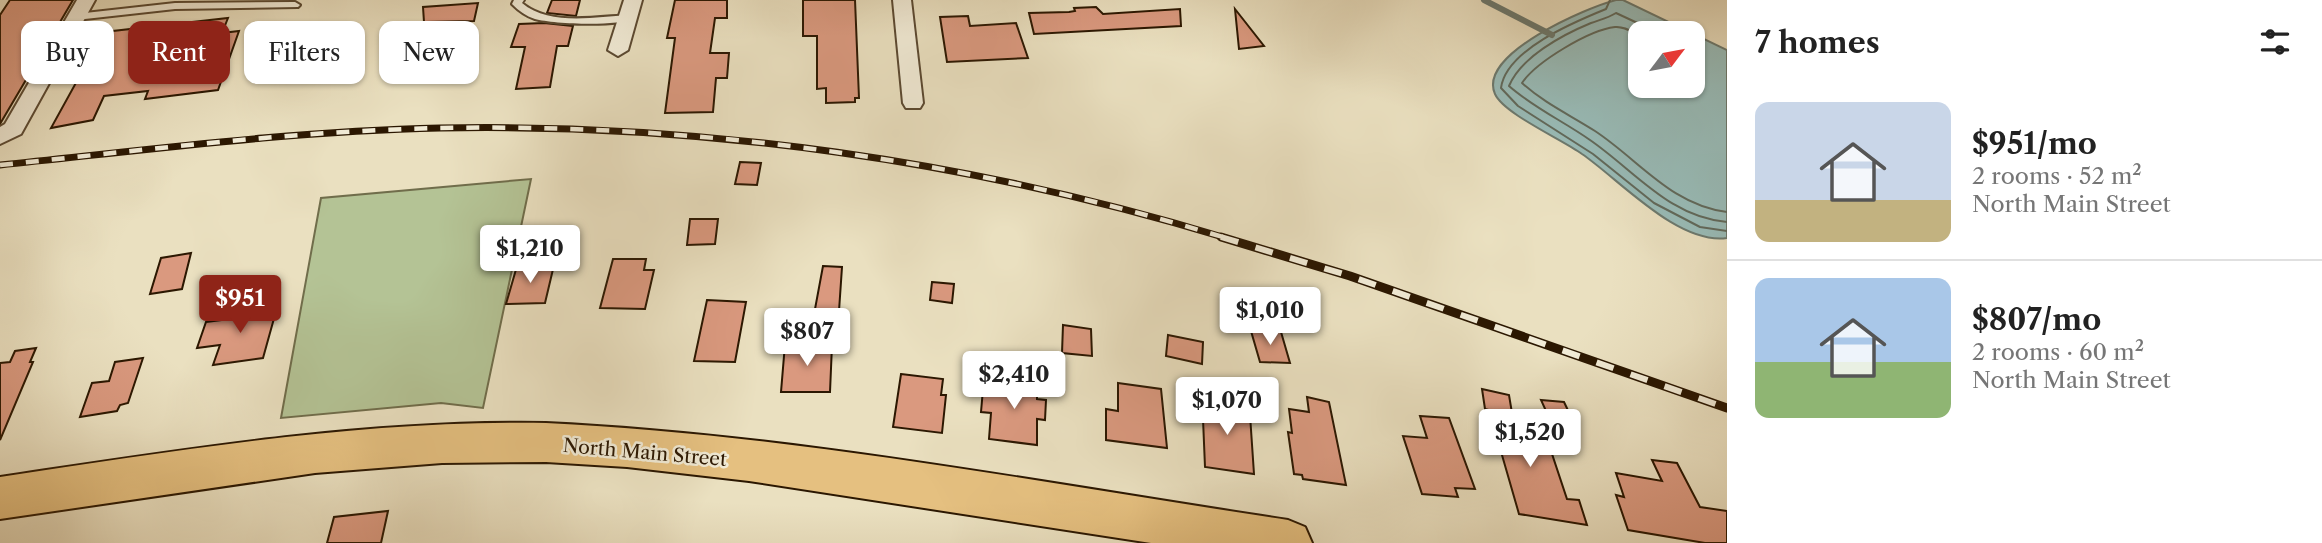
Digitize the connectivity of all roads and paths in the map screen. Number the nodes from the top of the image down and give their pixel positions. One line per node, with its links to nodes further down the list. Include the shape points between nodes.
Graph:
1 (519, 0): 5 (lane, via 522,11 553,20)
2 (902, 0): 7 (street)
3 (295, 5): 4 (lane)
4 (81, 8): 8 (street, via 13,129)
5 (631, 9): 6 (street)
6 (618, 50)
7 (913, 103)
8 (0, 137)
9 (0, 498): 10 (main road, North Main Street, via 339,451 401,445 563,443 782,465)
10 (1288, 543)

